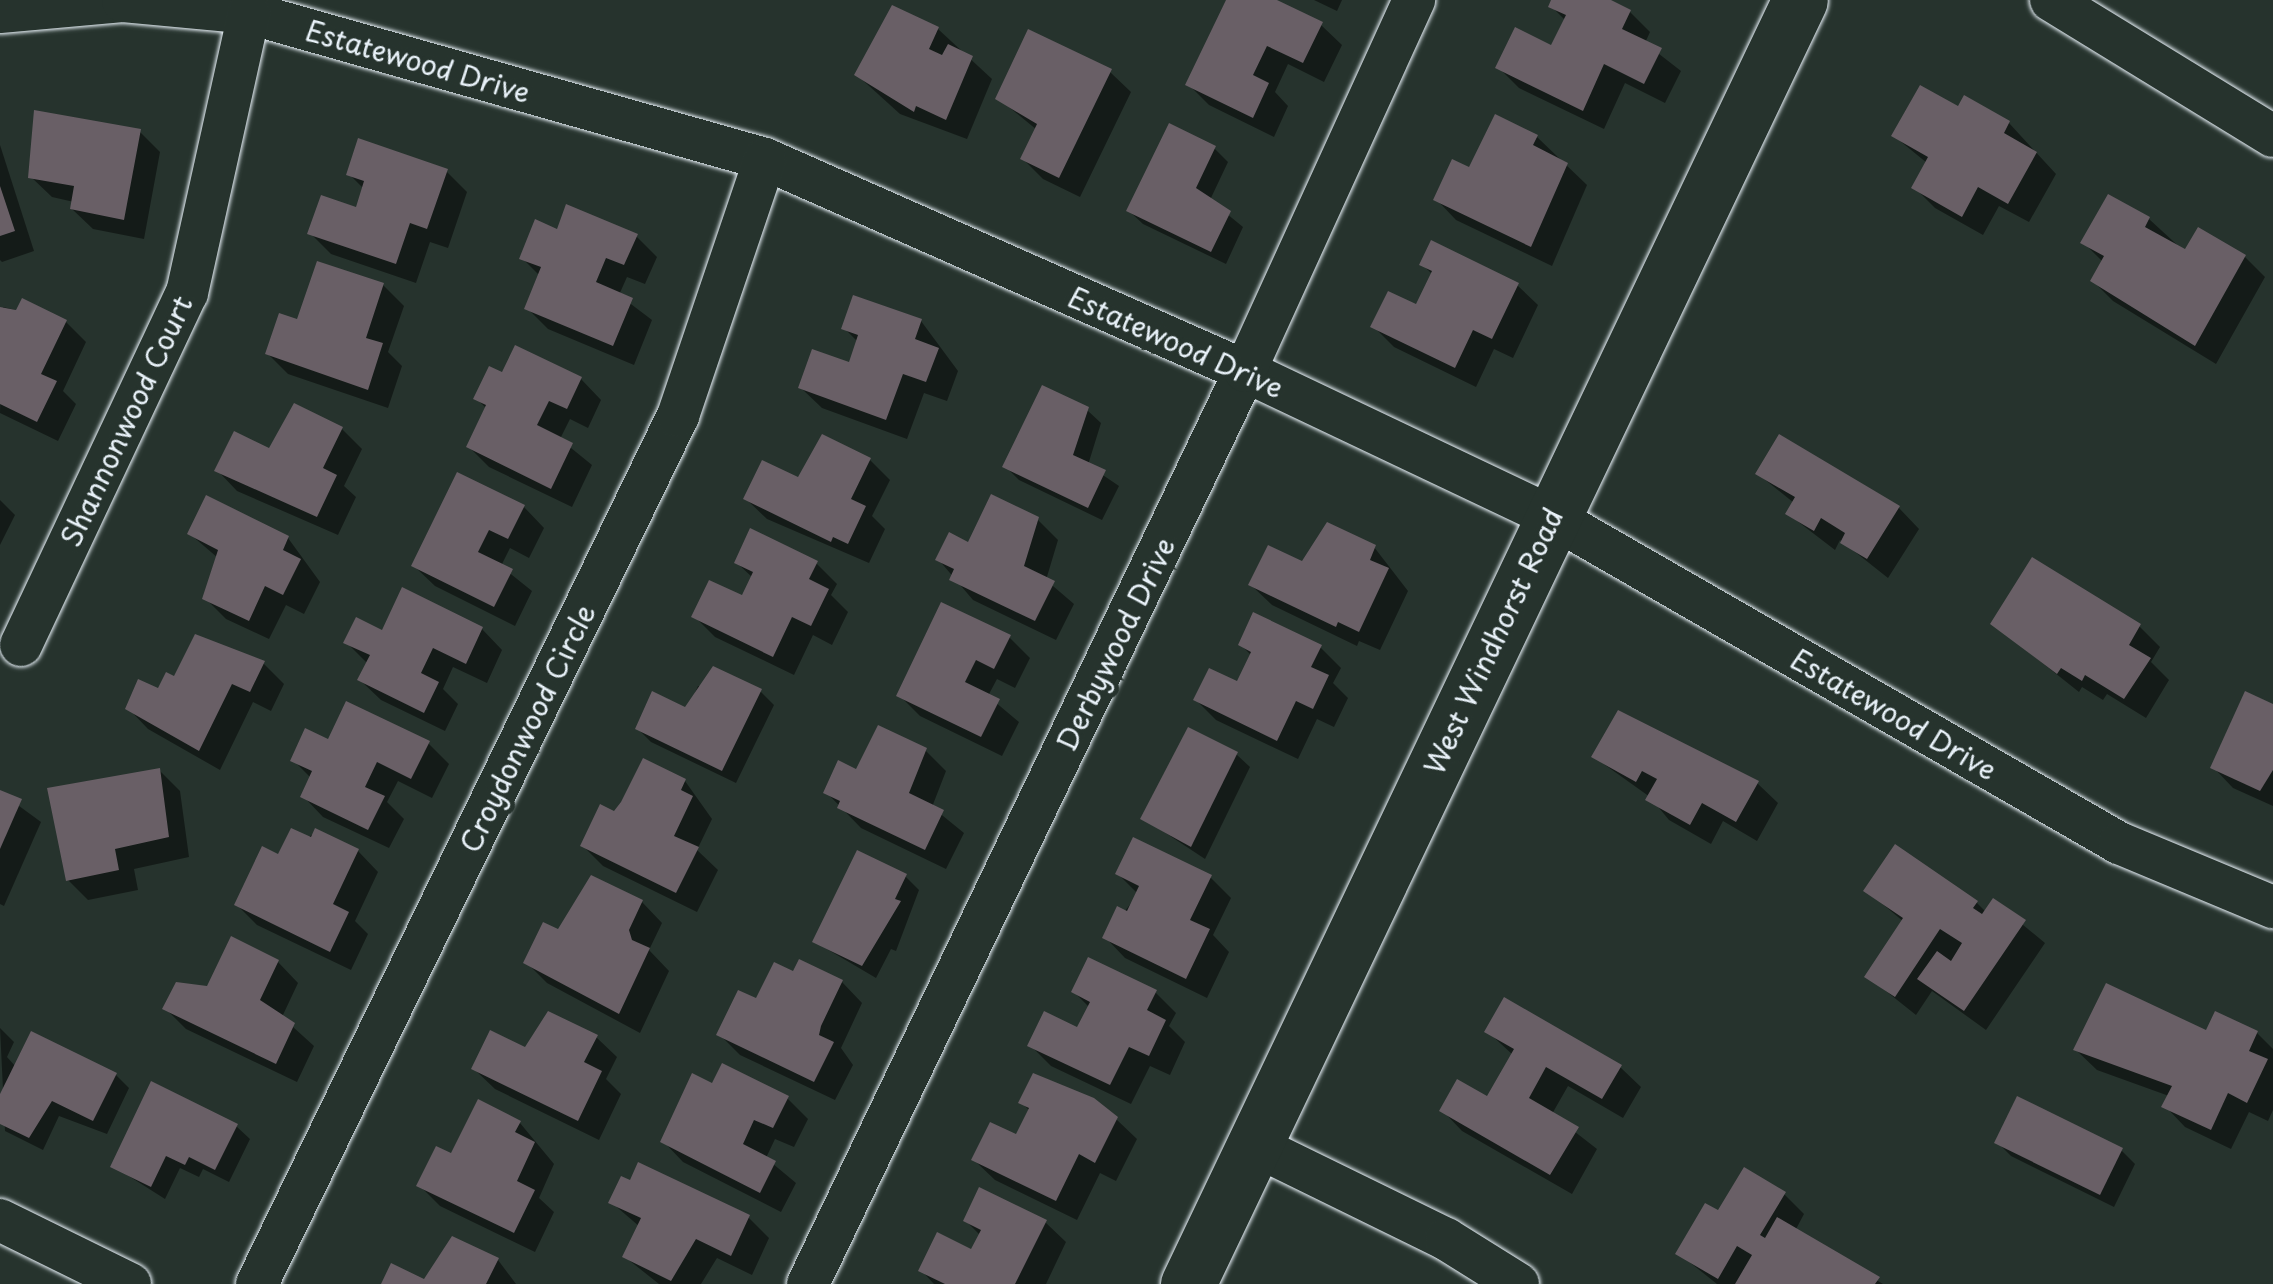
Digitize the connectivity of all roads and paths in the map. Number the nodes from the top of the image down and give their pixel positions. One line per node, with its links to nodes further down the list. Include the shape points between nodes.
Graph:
1 (1414, 0): 8 (street, Derbywood Drive)
2 (1800, 0): 9 (street, West Windhorst Road)
3 (2051, 0): 6 (street)
4 (0, 12): 5 (street, Estatewood Drive, via 124,1)
5 (249, 13): 7 (street, Estatewood Drive); 10 (street, Shannonwood Court, via 187,293)
6 (2273, 136)
7 (765, 160): 8 (street, Estatewood Drive); 15 (street, Croydonwood Circle, via 678,416)
8 (1246, 372): 9 (street, Estatewood Drive); 16 (street, Derbywood Drive)
9 (1552, 517): 11 (street, Estatewood Drive, via 2119,843); 12 (street, West Windhorst Road)
10 (21, 645)
11 (2273, 906)
12 (1254, 1145): 17 (street, West Windhorst Road); 18 (street, via 1446,1239)
13 (0, 1220): 14 (street)
14 (130, 1284)
15 (257, 1284)
16 (808, 1284)
17 (1188, 1284)
18 (1518, 1284)

